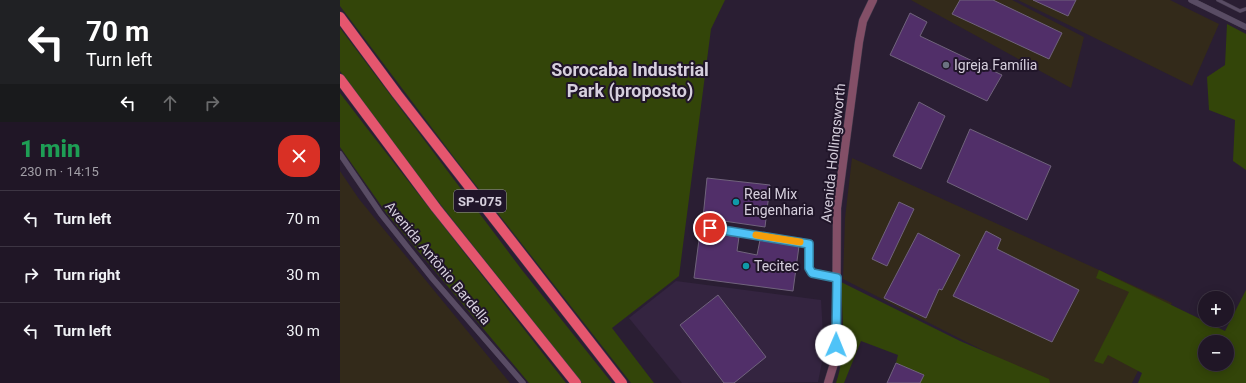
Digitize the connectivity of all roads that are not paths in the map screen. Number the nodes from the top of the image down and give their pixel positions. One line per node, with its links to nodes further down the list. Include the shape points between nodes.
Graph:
1 (873, 0): 10 (main road, Avenida Hollingsworth, via 863,21 850,104 838,208)
2 (1191, 0): 6 (street)
3 (1218, 0): 4 (lane, via 1240,11)
4 (1246, 9)
5 (340, 17): 13 (highway, SP-075)
6 (1246, 27)
7 (340, 80): 12 (highway, SP-075, via 436,208)
8 (340, 154): 11 (street, Avenida Antônio Bardella, via 381,214 432,278)
9 (710, 228): 10 (lane, via 809,244 809,268 812,273)
10 (837, 278): 14 (main road, Avenida Hollingsworth, via 836,357)
11 (523, 383)
12 (576, 383)
13 (622, 383)
14 (828, 383)

